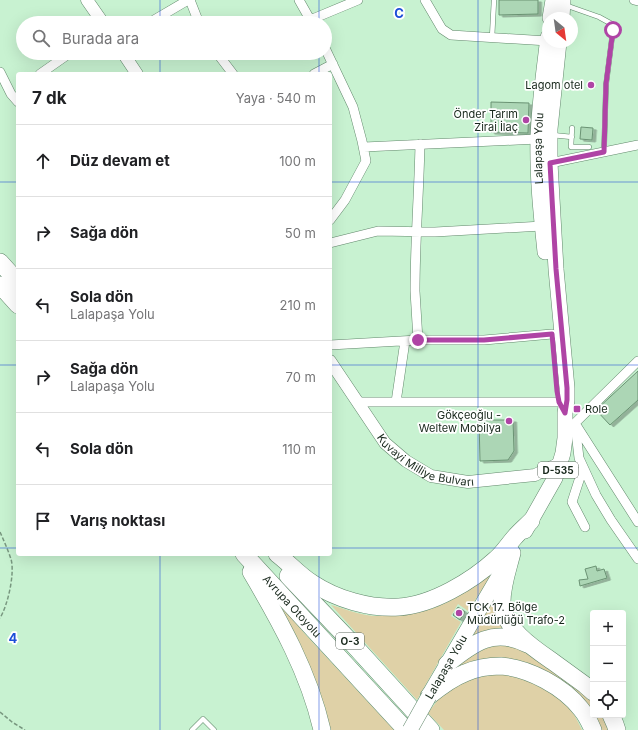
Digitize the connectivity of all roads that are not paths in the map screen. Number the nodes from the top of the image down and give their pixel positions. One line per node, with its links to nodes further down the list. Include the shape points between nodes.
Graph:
1 (87, 0): 10 (street)
2 (189, 0): 11 (street); 12 (street)
3 (299, 0): 13 (street)
4 (358, 0): 14 (street)
5 (424, 0): 15 (street, via 442,29 451,35)
6 (494, 0): 15 (lane)
7 (634, 0): 8 (street)
8 (638, 2)
9 (560, 6): 37 (lane, via 600,18 610,23 613,30 606,84)
10 (98, 16)
11 (161, 16)
12 (196, 16)
13 (308, 16)
14 (322, 16)
15 (492, 38): 16 (street)
16 (542, 41)
17 (547, 48): 31 (main road, Lalapaşa Yolu / D-535, via 542,92)
18 (558, 48): 31 (main road, Lalapaşa Yolu / D-535)
19 (60, 60): 25 (street)
20 (128, 60): 26 (street)
21 (222, 60): 27 (street)
22 (331, 60): 23 (street)
23 (333, 64): 28 (street); 35 (street, via 353,107)
24 (0, 72): 29 (street)
25 (43, 72)
26 (136, 72)
27 (231, 72)
28 (318, 72)
29 (15, 91)
30 (572, 128): 32 (lane)
31 (544, 137): 32 (lane); 33 (street); 38 (main road, Lalapaşa Yolu / D-535); 40 (main road, Lalapaşa Yolu / D-535, via 538,172)
32 (572, 137): 36 (lane, via 571,147)
33 (420, 144): 35 (street); 41 (street)
34 (638, 145): 37 (street)
35 (364, 147): 39 (street, via 366,161 345,200)
36 (589, 147)
37 (604, 152): 38 (street)
38 (550, 163): 55 (main road, Lalapaşa Yolu / D-535, via 556,269 567,388)
39 (332, 217)
40 (542, 226): 41 (street); 47 (main road, Lalapaşa Yolu / D-535)
41 (416, 232): 42 (street, via 378,231); 48 (street, via 415,292)
42 (332, 242)
43 (0, 262): 44 (highway)
44 (16, 280)
45 (0, 285): 46 (highway)
46 (16, 303)
47 (552, 334): 48 (street, via 484,340); 55 (main road, Lalapaşa Yolu / D-535, via 557,391)
48 (418, 340): 49 (street)
49 (404, 341): 50 (street); 54 (street)
50 (332, 345)
51 (638, 361): 55 (street)
52 (332, 364): 53 (street, Kuvayi Milliye Bulvarı)
53 (358, 402): 54 (street); 56 (street, Kuvayi Milliye Bulvarı, via 385,443 406,461 431,476 468,482 535,475)
54 (396, 402): 55 (street)
55 (566, 414): 56 (main road, D-535); 57 (street); 59 (street)
56 (560, 463): 58 (main road, D-535)
57 (583, 468): 60 (street, via 572,502); 66 (street, via 611,520)
58 (531, 521): 61 (main road, Lalapaşa Yolu / D-535); 65 (highway, via 497,558 473,578 433,598 400,607 373,606 323,590)
59 (638, 522)
60 (585, 527)
61 (512, 553): 67 (highway, via 503,592 503,608 514,629); 68 (main road, Lalapaşa Yolu / D-535)
62 (243, 556): 74 (highway, via 306,678)
63 (244, 556): 75 (highway, Avrupa Otoyolu / O-3)
64 (270, 556): 77 (highway, Avrupa Otoyolu / O-3)
65 (279, 556)
66 (638, 559)
67 (532, 647): 68 (highway, via 509,638 493,637 479,642); 69 (highway)
68 (447, 664): 70 (main road, Lalapaşa Yolu / D-535)
69 (590, 689)
70 (429, 696): 76 (main road, Lalapaşa Yolu / D-535, bridge); 78 (highway, via 464,673 489,667 515,668 547,681 567,694 582,710)
71 (612, 718): 79 (highway)
72 (192, 730): 73 (lane, via 203,719)
73 (214, 730)
74 (322, 730)
75 (406, 730)
76 (410, 730)
77 (431, 730)
78 (594, 730)
79 (617, 730)

